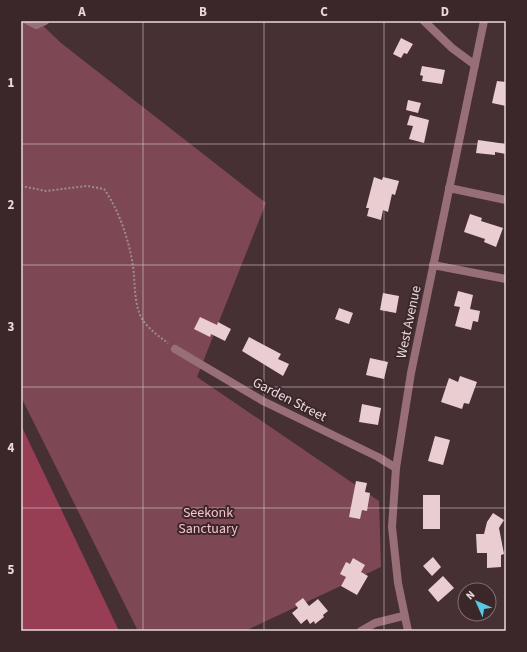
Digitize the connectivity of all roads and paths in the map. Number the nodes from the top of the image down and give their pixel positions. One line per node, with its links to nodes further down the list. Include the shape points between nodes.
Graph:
1 (28, 21): 4 (street, via 36,25)
2 (424, 21): 5 (street, via 452,48)
3 (484, 21): 5 (street, West Avenue)
4 (44, 22)
5 (475, 64): 7 (street, West Avenue)
6 (21, 186): 11 (path, via 46,191 88,186 104,188 112,199 133,265 139,312 145,322)
7 (448, 188): 8 (street); 9 (street, West Avenue)
8 (506, 200)
9 (433, 265): 10 (street); 12 (street, West Avenue)
10 (506, 279)
11 (175, 349): 12 (street, Garden Street, via 263,401)
12 (396, 468): 13 (street, West Avenue, via 392,527)
13 (403, 616): 14 (street, via 376,623); 15 (street, West Avenue)
14 (361, 631)
15 (408, 631)

